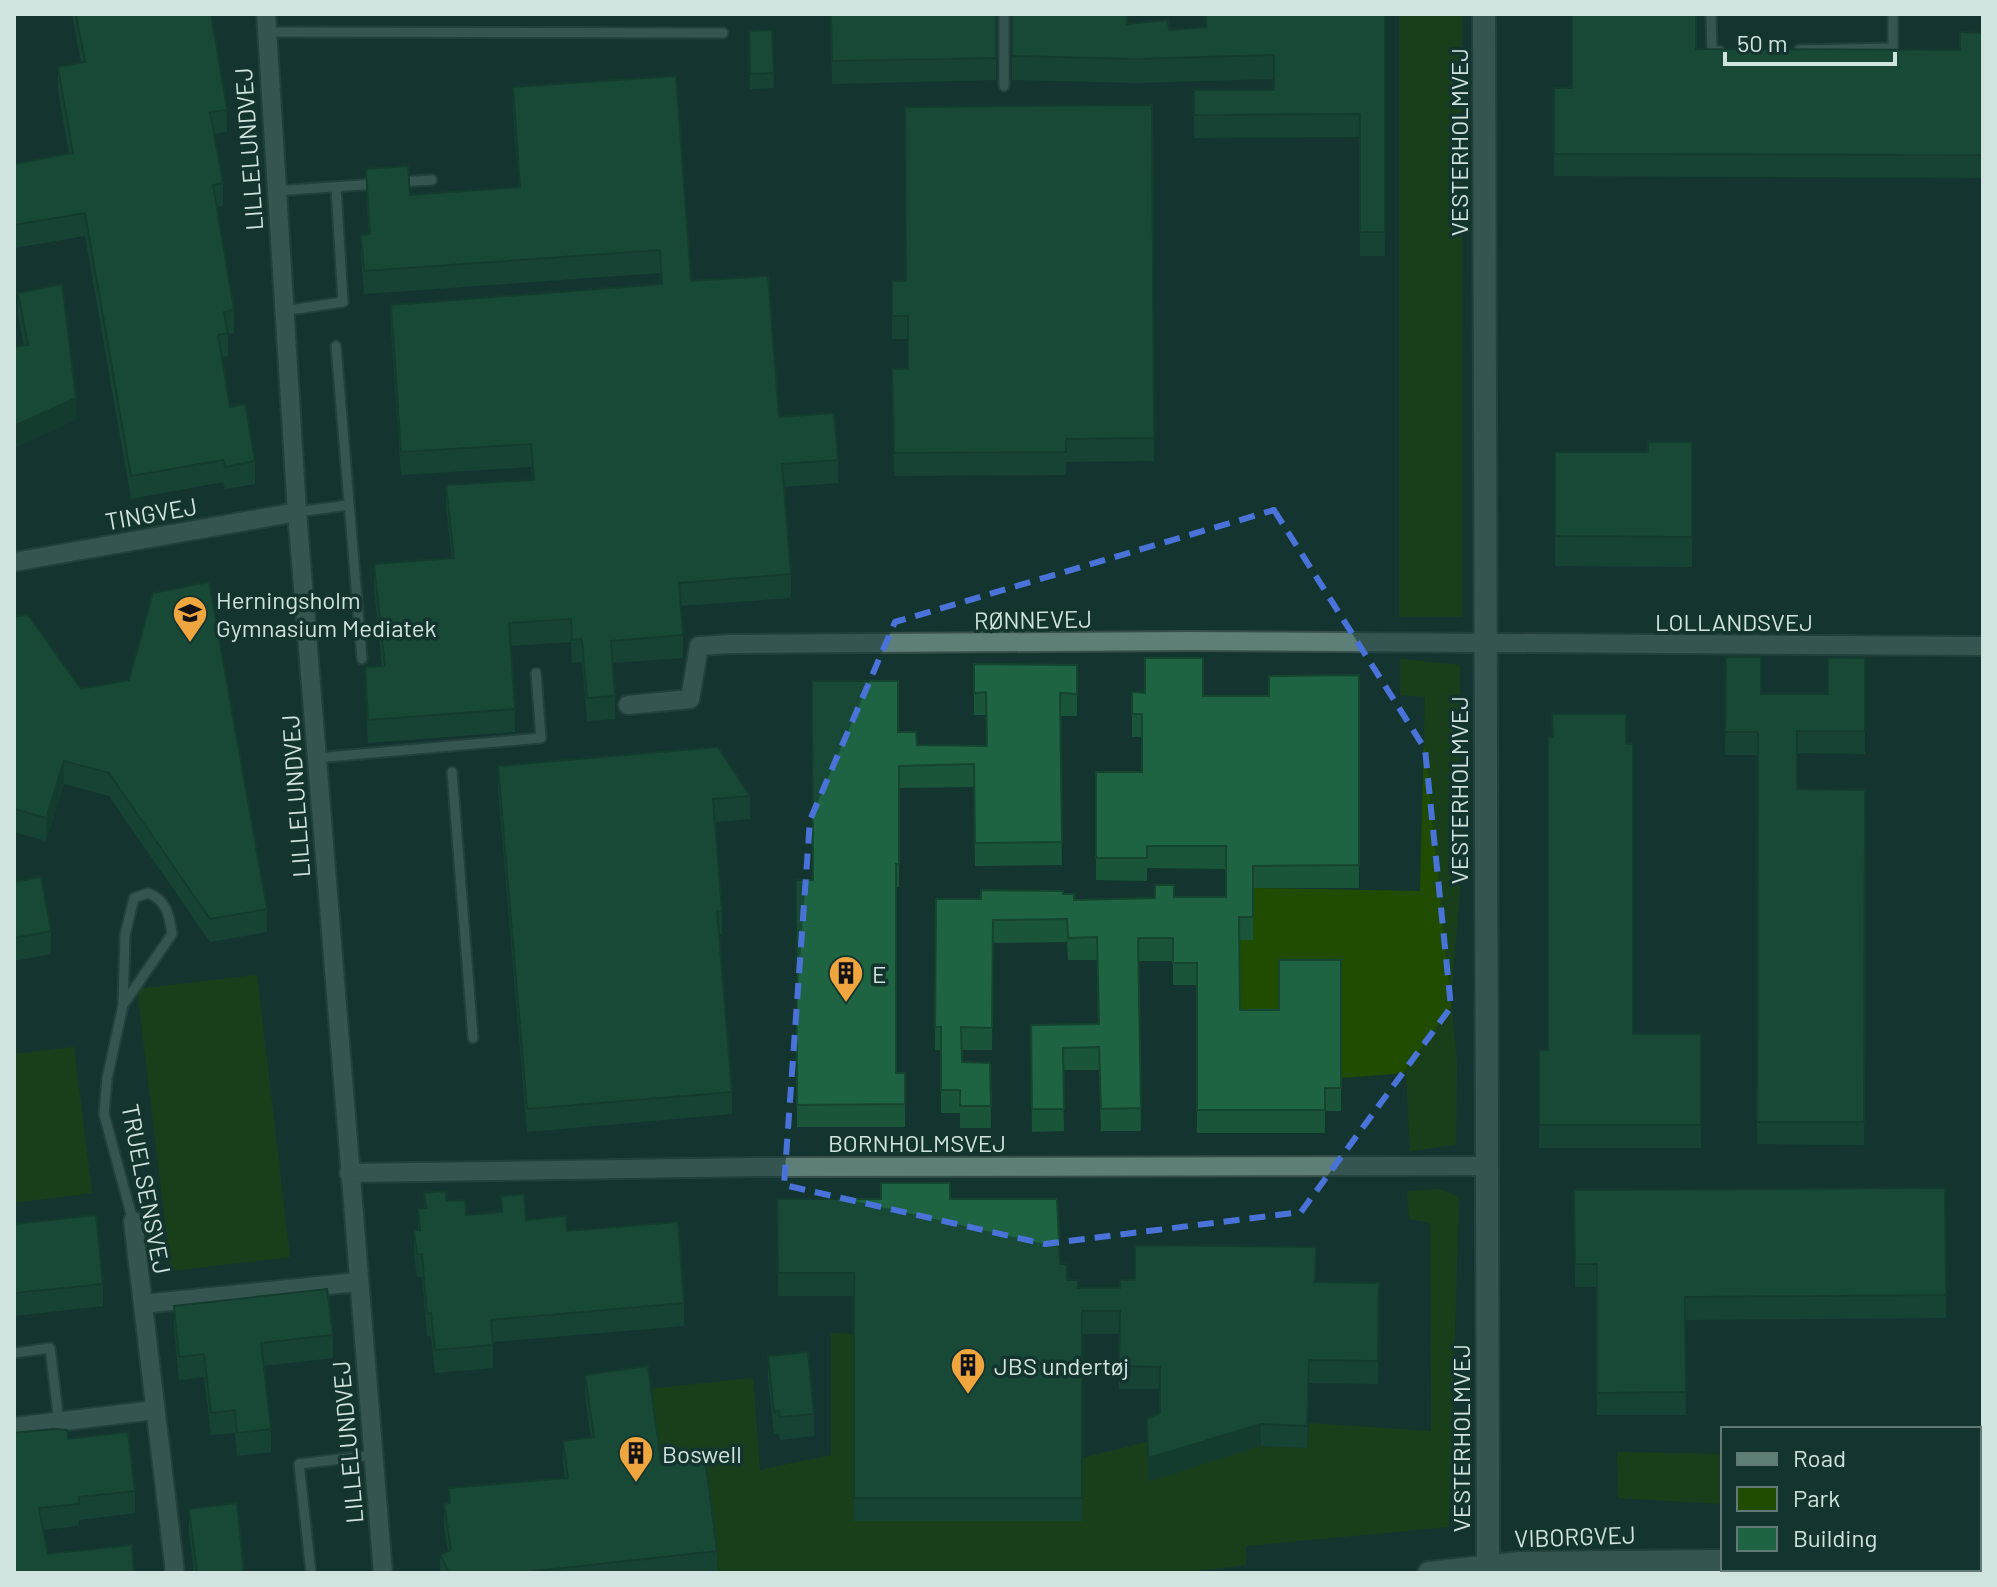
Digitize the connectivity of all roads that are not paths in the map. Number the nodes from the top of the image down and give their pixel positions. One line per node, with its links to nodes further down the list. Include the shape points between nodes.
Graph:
1 (1004, 14): 9 (lane)
2 (1484, 14): 18 (street, VESTERHOLMVEJ)
3 (1711, 14): 8 (lane, via 1712,51)
4 (1893, 18): 7 (lane, via 1893,48)
5 (265, 23): 6 (lane); 12 (street, LILLELUNDVEJ)
6 (723, 33)
7 (1787, 50)
8 (1727, 51)
9 (1004, 86)
10 (432, 180): 11 (lane)
11 (336, 187): 12 (lane); 13 (lane, via 343,302)
12 (275, 191): 13 (street, LILLELUNDVEJ)
13 (283, 311): 16 (street, LILLELUNDVEJ)
14 (336, 346): 15 (lane)
15 (349, 505): 16 (lane); 20 (lane)
16 (297, 512): 17 (street, TINGVEJ); 23 (street, LILLELUNDVEJ)
17 (14, 562)
18 (1484, 644): 19 (street, LOLLANDSVEJ); 22 (street, RØNNEVEJ, via 699,646 690,699); 27 (street, VESTERHOLMVEJ)
19 (1983, 646)
20 (362, 659)
21 (536, 673): 23 (lane, via 541,738)
22 (628, 705)
23 (316, 758): 28 (street, LILLELUNDVEJ)
24 (452, 772): 26 (lane)
25 (123, 1005): 25 (lane, TRUELSENSVEJ, via 172,934 169,913 148,893 134,898 125,935); 29 (lane, TRUELSENSVEJ, via 104,1114)
26 (473, 1038)
27 (1485, 1166): 28 (street, BORNHOLMSVEJ); 38 (street, VESTERHOLMVEJ)
28 (349, 1173): 30 (street, LILLELUNDVEJ)
29 (133, 1221): 31 (street, TRUELSENSVEJ)
30 (357, 1282): 31 (street, TRUELSENSVEJ); 36 (street, LILLELUNDVEJ)
31 (143, 1304): 33 (street, TRUELSENSVEJ)
32 (14, 1353): 34 (lane, via 50,1348)
33 (155, 1410): 34 (street); 40 (street, TRUELSENSVEJ)
34 (59, 1422): 35 (street)
35 (14, 1427)
36 (373, 1455): 41 (lane, via 299,1464); 42 (street, LILLELUNDVEJ)
37 (1721, 1561): 38 (street, VIBORGVEJ)
38 (1488, 1566): 43 (street, VIBORGVEJ)
39 (1860, 1571): 44 (street)
40 (175, 1573)
41 (311, 1573)
42 (383, 1573)
43 (1429, 1573)
44 (1880, 1573)

